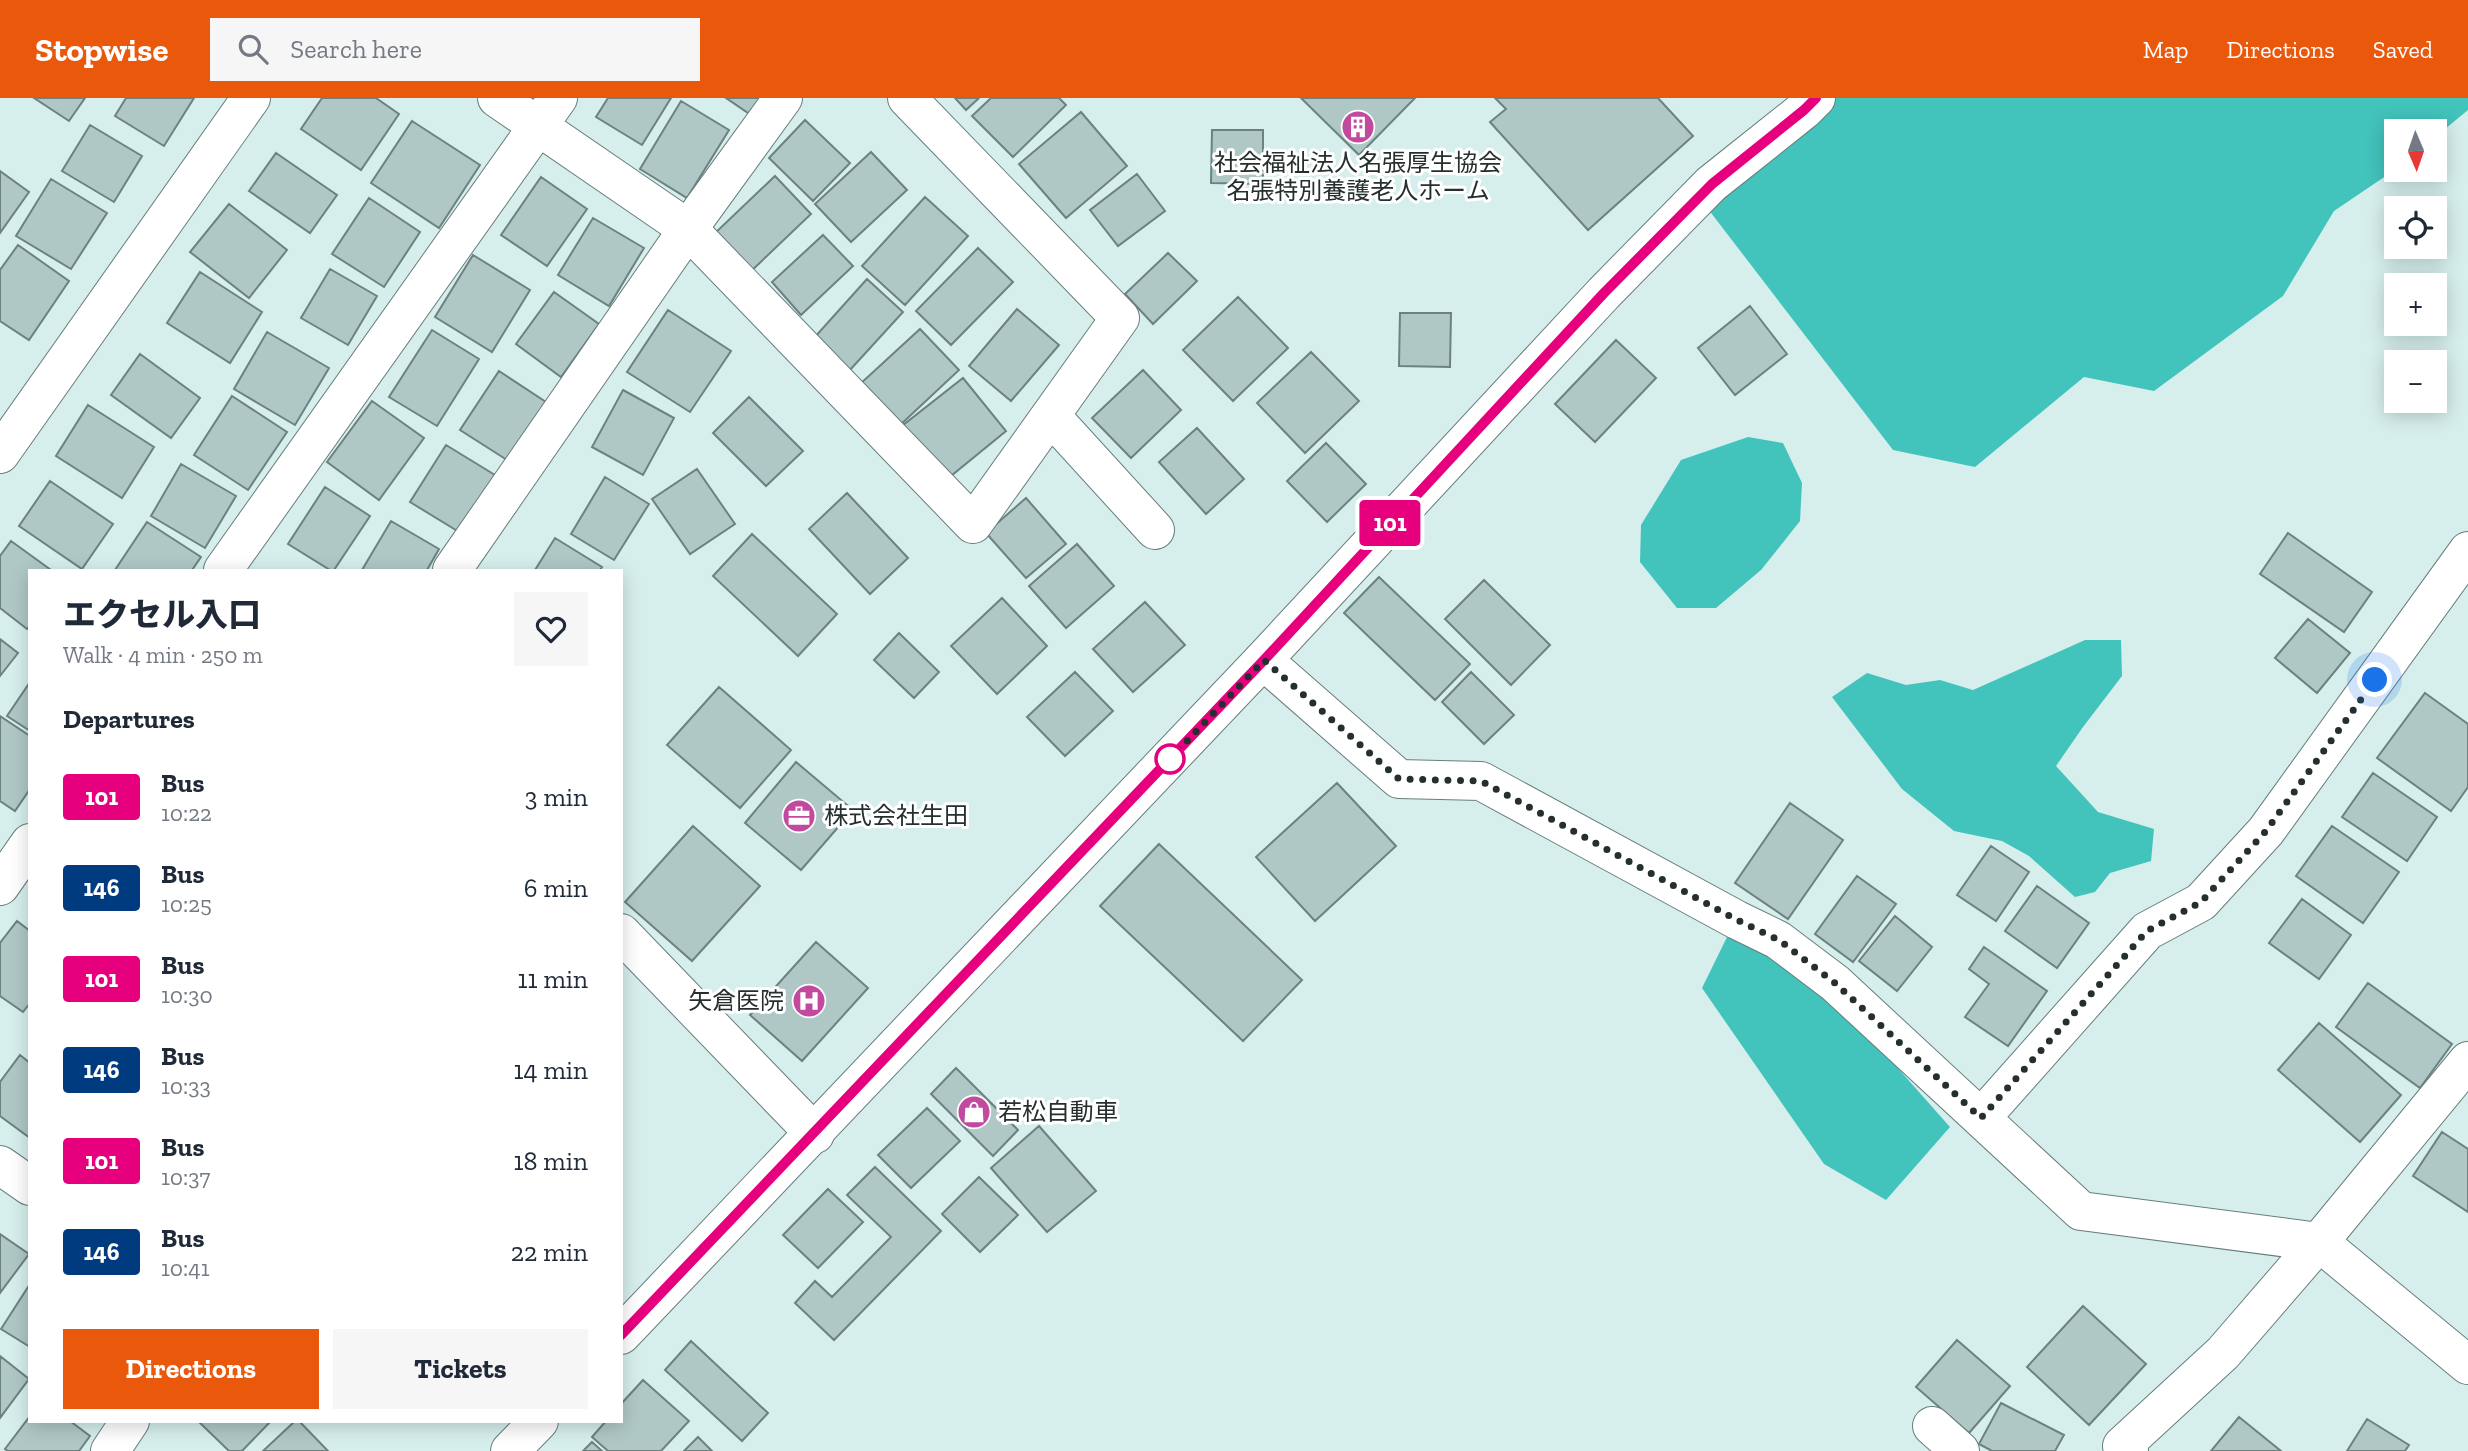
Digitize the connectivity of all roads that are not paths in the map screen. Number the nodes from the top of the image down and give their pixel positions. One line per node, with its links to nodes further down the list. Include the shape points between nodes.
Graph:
1 (251, 98): 9 (street)
2 (498, 98): 6 (street)
3 (783, 98): 7 (street)
4 (908, 98): 8 (street, via 1120,318)
5 (1816, 98): 14 (street, via 1712,184 1604,293)
6 (548, 113): 7 (street); 12 (street)
7 (688, 229): 8 (street, via 973,524); 13 (street)
8 (1051, 416): 10 (street)
9 (0, 454)
10 (1155, 530)
11 (2468, 551): 19 (street, via 2266,831 2201,902 2147,931)
12 (224, 569)
13 (453, 569)
14 (1264, 660): 19 (street, via 1399,779 1481,781 1779,940 1835,983); 20 (street)
15 (21, 845): 16 (street)
16 (0, 886)
17 (623, 935): 20 (street)
18 (2468, 1061): 23 (street)
19 (1981, 1118): 23 (street, via 2081,1211)
20 (815, 1134): 24 (street)
21 (0, 1165): 22 (street)
22 (28, 1184)
23 (2319, 1242): 25 (street); 29 (street, via 2223,1353)
24 (623, 1333)
25 (2468, 1365)
26 (129, 1423): 30 (street)
27 (537, 1423): 31 (street)
28 (1932, 1426): 32 (street)
29 (2123, 1449)
30 (110, 1451)
31 (510, 1451)
32 (1961, 1451)

